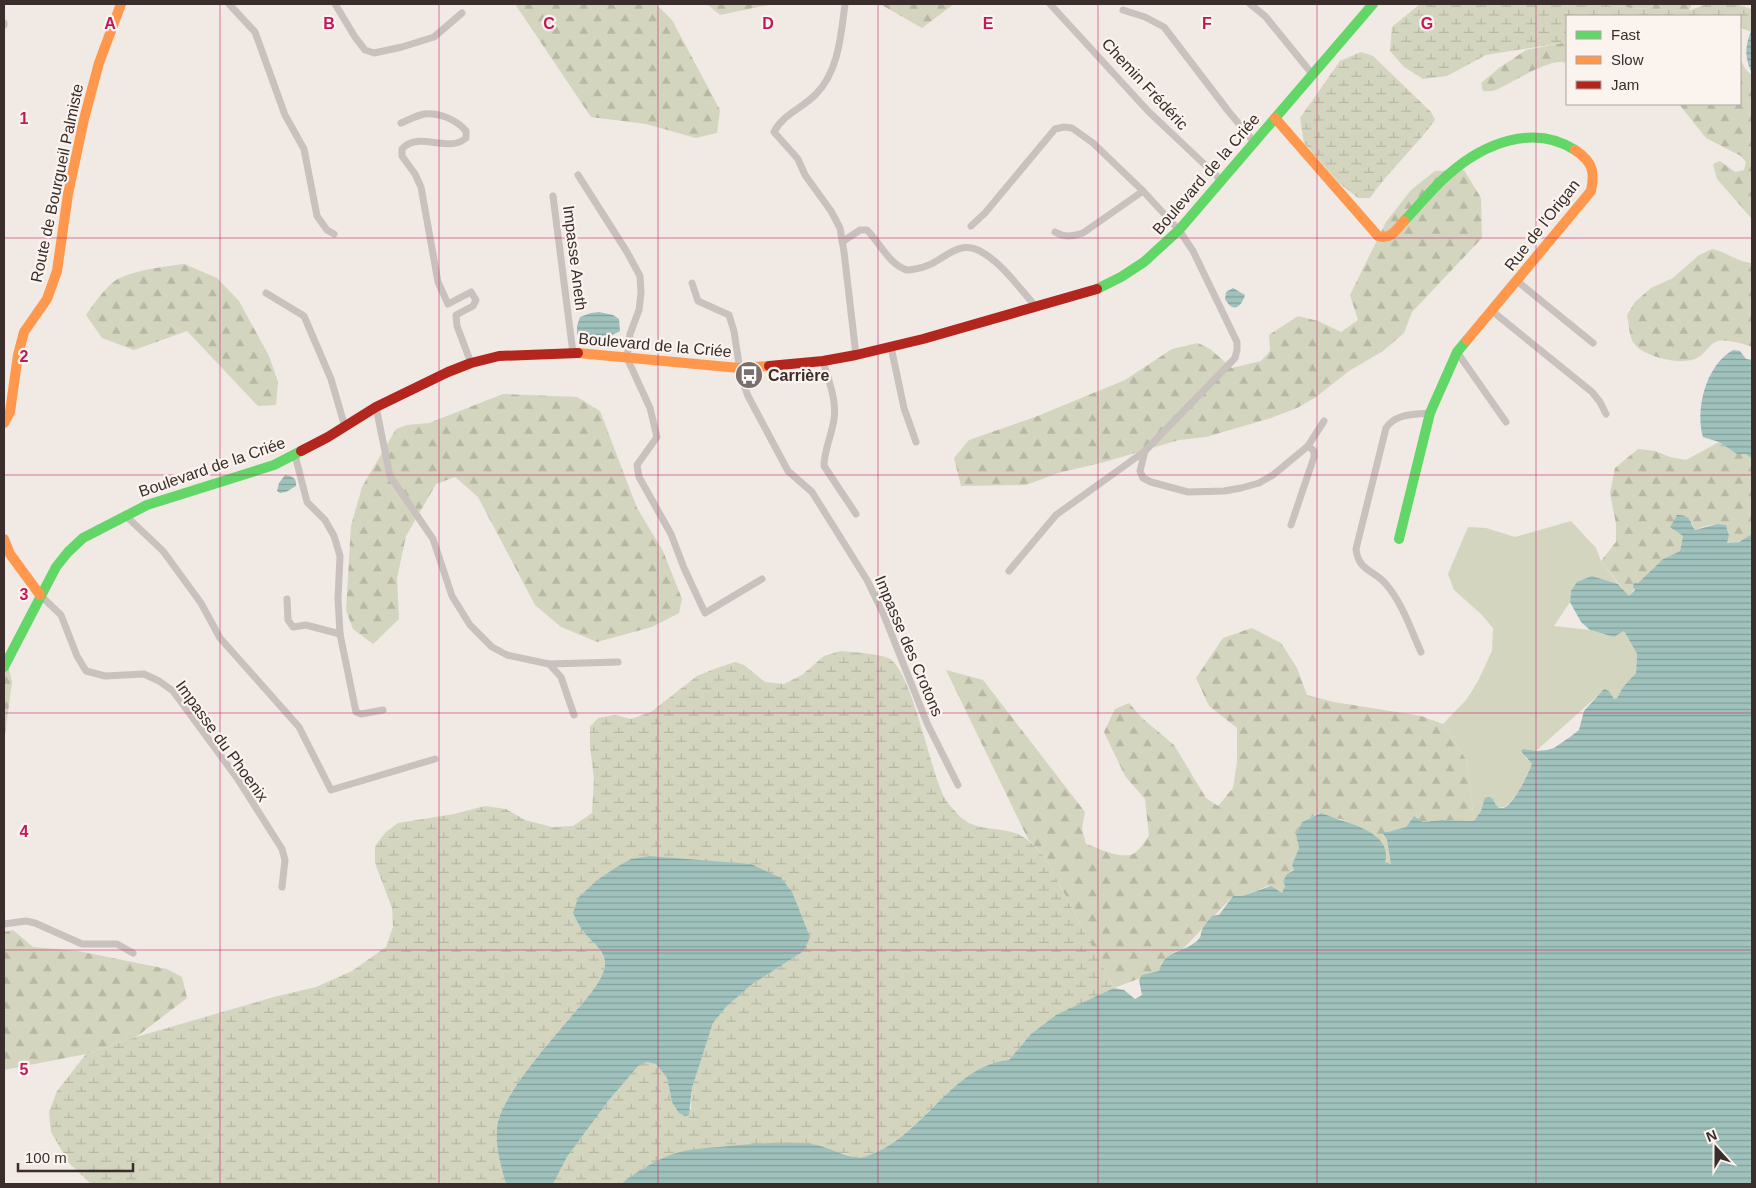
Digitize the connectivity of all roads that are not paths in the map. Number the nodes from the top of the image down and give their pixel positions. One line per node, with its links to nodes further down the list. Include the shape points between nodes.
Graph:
1 (120, 4): 42 (main road, Route de Bourgueil Palmiste, via 84,119 56,271 46,299 24,332 10,412)
2 (229, 4): 21 (street, via 255,32 285,115 304,149 317,216)
3 (335, 4): 9 (street, via 355,37 366,50 374,53 434,37)
4 (844, 4): 22 (street, via 830,78 816,94 778,123 774,132 795,155 831,211 840,228)
5 (1050, 4): 15 (street, Chemin Frédéric, via 1148,111)
6 (1250, 4): 10 (street, via 1265,16)
7 (1373, 4): 10 (main road, Boulevard de la Criée)
8 (1123, 10): 13 (street, via 1145,16 1164,27)
9 (462, 13)
10 (1313, 75): 11 (main road, Boulevard de la Criée)
11 (1275, 118): 13 (main road, Boulevard de la Criée); 23 (main road, Rue de l'Origan, via 1378,236 1385,238 1392,235 1447,175 1473,156 1496,144 1528,137 1565,144 1589,163 1594,173 1590,191)
12 (401, 123): 35 (street, via 424,114 446,117 460,123 466,131 466,138 460,143 406,144 402,156 416,174 421,187 438,282 448,304 471,292 476,300 473,306 456,315 456,326)
13 (1255, 143): 15 (main road, Boulevard de la Criée)
14 (578, 175): 33 (street, via 640,276 639,310)
15 (1222, 181): 19 (main road, Boulevard de la Criée)
16 (1143, 191): 18 (street, via 1093,143 1072,128 1064,127 1055,129 986,213); 19 (street); 20 (street, via 1083,232 1063,237)
17 (553, 196): 31 (street, Impasse Aneth)
18 (971, 226)
19 (1179, 230): 26 (main road, Boulevard de la Criée, via 1144,262 1121,277 1094,290); 46 (street, via 1237,342 1237,350 1235,358)
20 (1055, 232)
21 (334, 234)
22 (842, 242): 26 (street, via 860,230 867,230 895,264 906,270 924,268 956,249 977,250 998,265); 32 (street)
23 (1517, 281): 27 (main road, Rue de l'Origan); 28 (street)
24 (692, 283): 36 (street, Impasse des Crotons, via 698,301 728,315 734,331)
25 (266, 293): 43 (street, via 304,316 331,379)
26 (1036, 307): 29 (main road, Boulevard de la Criée)
27 (1492, 311): 30 (main road, Rue de l'Origan); 39 (street, via 1592,392)
28 (1594, 343)
29 (891, 347): 32 (main road, Boulevard de la Criée); 44 (street, via 904,408)
30 (1457, 352): 38 (main road, Rue de l'Origan); 41 (street)
31 (573, 353): 33 (main road, Boulevard de la Criée); 35 (main road, Boulevard de la Criée, via 500,356)
32 (856, 355): 34 (main road, Boulevard de la Criée)
33 (626, 358): 36 (main road, Boulevard de la Criée); 54 (street, via 650,408 657,437 637,465 638,477 671,534 705,613)
34 (823, 361): 36 (main road, Boulevard de la Criée); 48 (street, via 835,405 824,466)
35 (471, 363): 37 (main road, Boulevard de la Criée)
36 (739, 368): 65 (street, Impasse des Crotons, via 748,396 788,471 812,492 867,580 927,722)
37 (376, 407): 43 (main road, Boulevard de la Criée); 60 (street, via 390,476 433,539 452,596 470,625 485,642 507,655)
38 (1430, 414): 52 (main road, Rue de l'Origan); 58 (street, via 1396,417 1386,428 1356,549 1361,564 1384,582 1392,593)
39 (1606, 414)
40 (1324, 421): 45 (street)
41 (1506, 422)
42 (4, 423)
43 (345, 426): 47 (main road, Boulevard de la Criée)
44 (916, 442)
45 (1308, 446): 46 (street, via 1259,483 1224,491 1197,492 1144,478 1140,471); 50 (street, via 1314,451 1314,456)
46 (1145, 451): 53 (street, via 1056,515)
47 (295, 454): 49 (main road, Boulevard de la Criée, via 274,465); 57 (street, via 307,502 325,520 340,556)
48 (856, 514)
49 (125, 515): 55 (main road, Boulevard de la Criée, via 78,543 56,567); 64 (street, via 163,550 201,603 220,638 299,727 331,790)
50 (1291, 525)
51 (4, 539): 55 (main road, via 10,554)
52 (1399, 539)
53 (1009, 571)
54 (762, 579)
55 (40, 595): 61 (main road, Boulevard de la Criée); 66 (street, Impasse du Phoenix, via 61,615 86,671 105,676 144,674 173,691 237,778 282,849 285,860)
56 (287, 599): 57 (street, via 288,620 293,627 306,625)
57 (340, 634): 62 (street, via 356,712)
58 (1421, 652)
59 (618, 662): 60 (street)
60 (549, 664): 63 (street, via 561,677)
61 (4, 667)
62 (383, 710)
63 (574, 715)
64 (435, 759)
65 (958, 785)
66 (282, 886)
67 (4, 924): 68 (street, via 26,921 82,944 117,944)
68 (133, 953)

